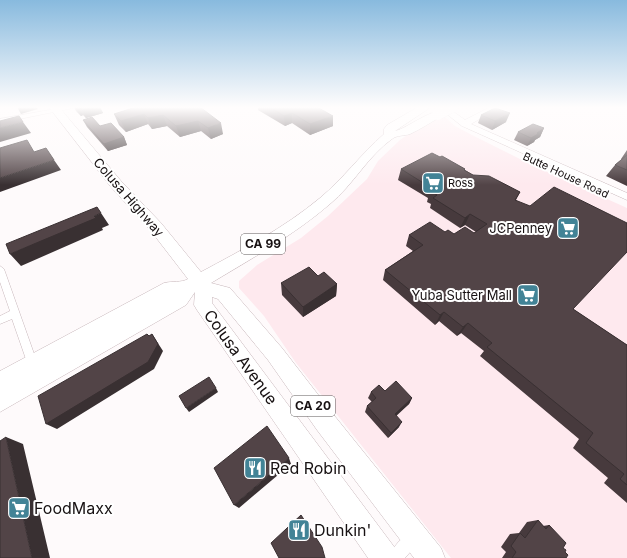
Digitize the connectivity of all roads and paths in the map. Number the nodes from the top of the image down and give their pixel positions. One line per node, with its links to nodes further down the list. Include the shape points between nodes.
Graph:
1 (77, 133): 9 (highway, Colusa Highway, via 116,184 156,227)
2 (403, 133): 5 (highway, CA 99)
3 (477, 133): 7 (main road, Butte House Road)
4 (484, 133): 6 (main road, Butte House Road)
5 (390, 135): 9 (highway, CA 99, via 372,150 342,186 310,212)
6 (627, 197)
7 (627, 203)
8 (0, 269): 10 (street)
9 (197, 286): 12 (highway, CA 99, via 180,300); 15 (highway, Colusa Avenue / CA 20, via 224,293 275,354); 16 (highway, Colusa Avenue / CA 20, via 203,305)
10 (14, 314): 11 (street); 12 (street)
11 (0, 320)
12 (36, 372): 13 (highway, CA 99); 14 (highway, CA 99)
13 (0, 382)
14 (0, 401)
15 (414, 536): 17 (street); 18 (highway, Colusa Avenue / CA 20)
16 (385, 558)
17 (395, 558)
18 (431, 558)

